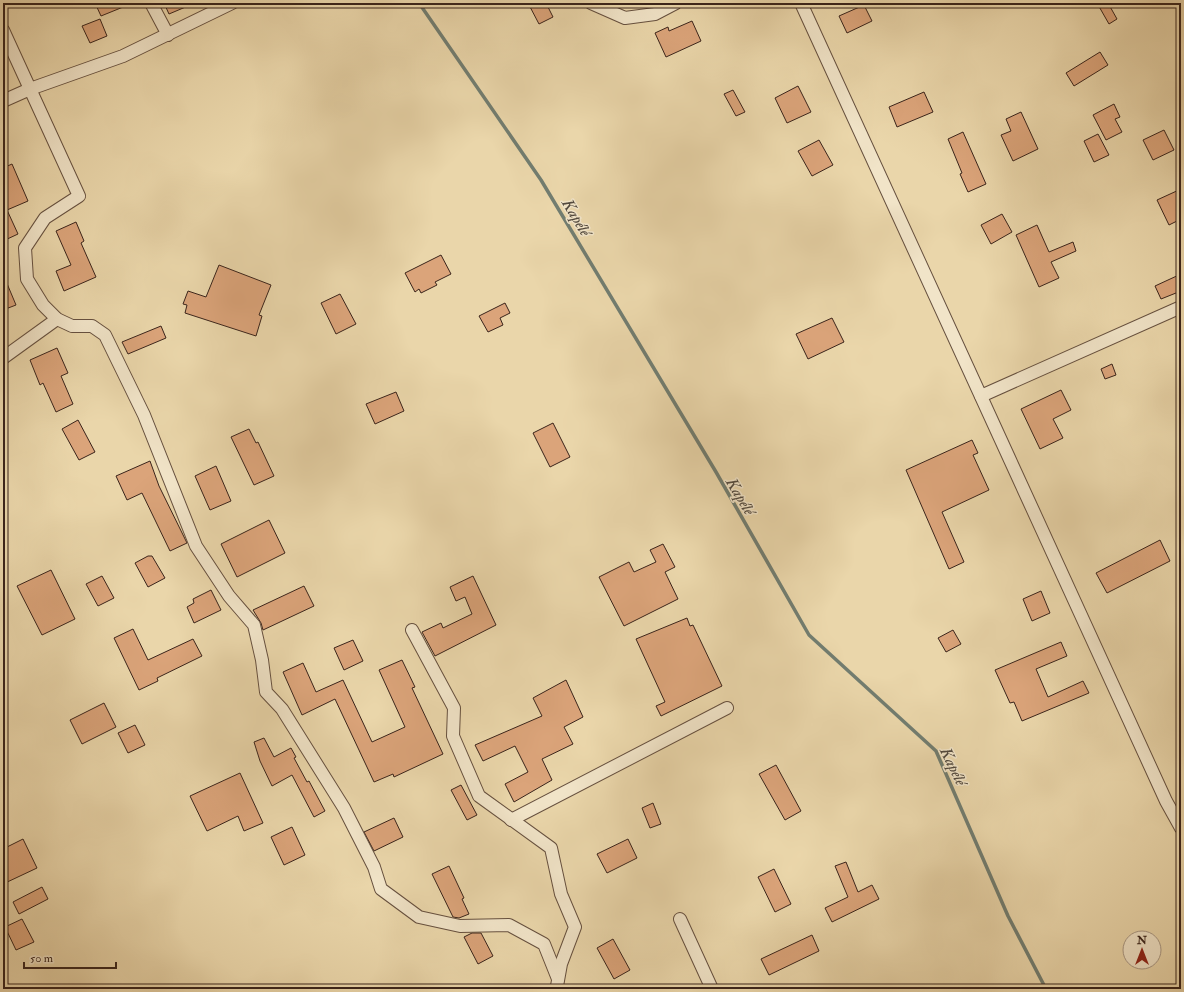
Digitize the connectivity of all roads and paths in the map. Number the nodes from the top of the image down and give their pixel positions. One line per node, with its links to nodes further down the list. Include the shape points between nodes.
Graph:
1 (151, 3): 7 (street)
2 (232, 3): 7 (street)
3 (591, 3): 4 (street, via 625,18 654,14)
4 (676, 3)
5 (801, 3): 13 (street)
6 (3, 30): 8 (street)
7 (168, 35): 8 (street, via 124,56)
8 (30, 89): 9 (street); 11 (street, via 79,196 44,218 25,248 27,279 43,305)
9 (3, 101)
10 (1181, 307): 13 (street)
11 (57, 319): 12 (street); 19 (street, via 72,326 92,326 105,335 144,415 196,546 229,596 254,625 266,692 282,709 344,808 374,867 381,889 419,917 460,926 509,925 544,944)
12 (3, 358)
13 (981, 396): 17 (street, via 1163,794)
14 (412, 630): 16 (street, via 454,708 453,736 479,796)
15 (727, 708): 16 (street)
16 (511, 820): 19 (street, via 551,848 561,894 575,927 561,964)
17 (1181, 828)
18 (680, 919): 20 (street)
19 (558, 984)
20 (712, 989)

